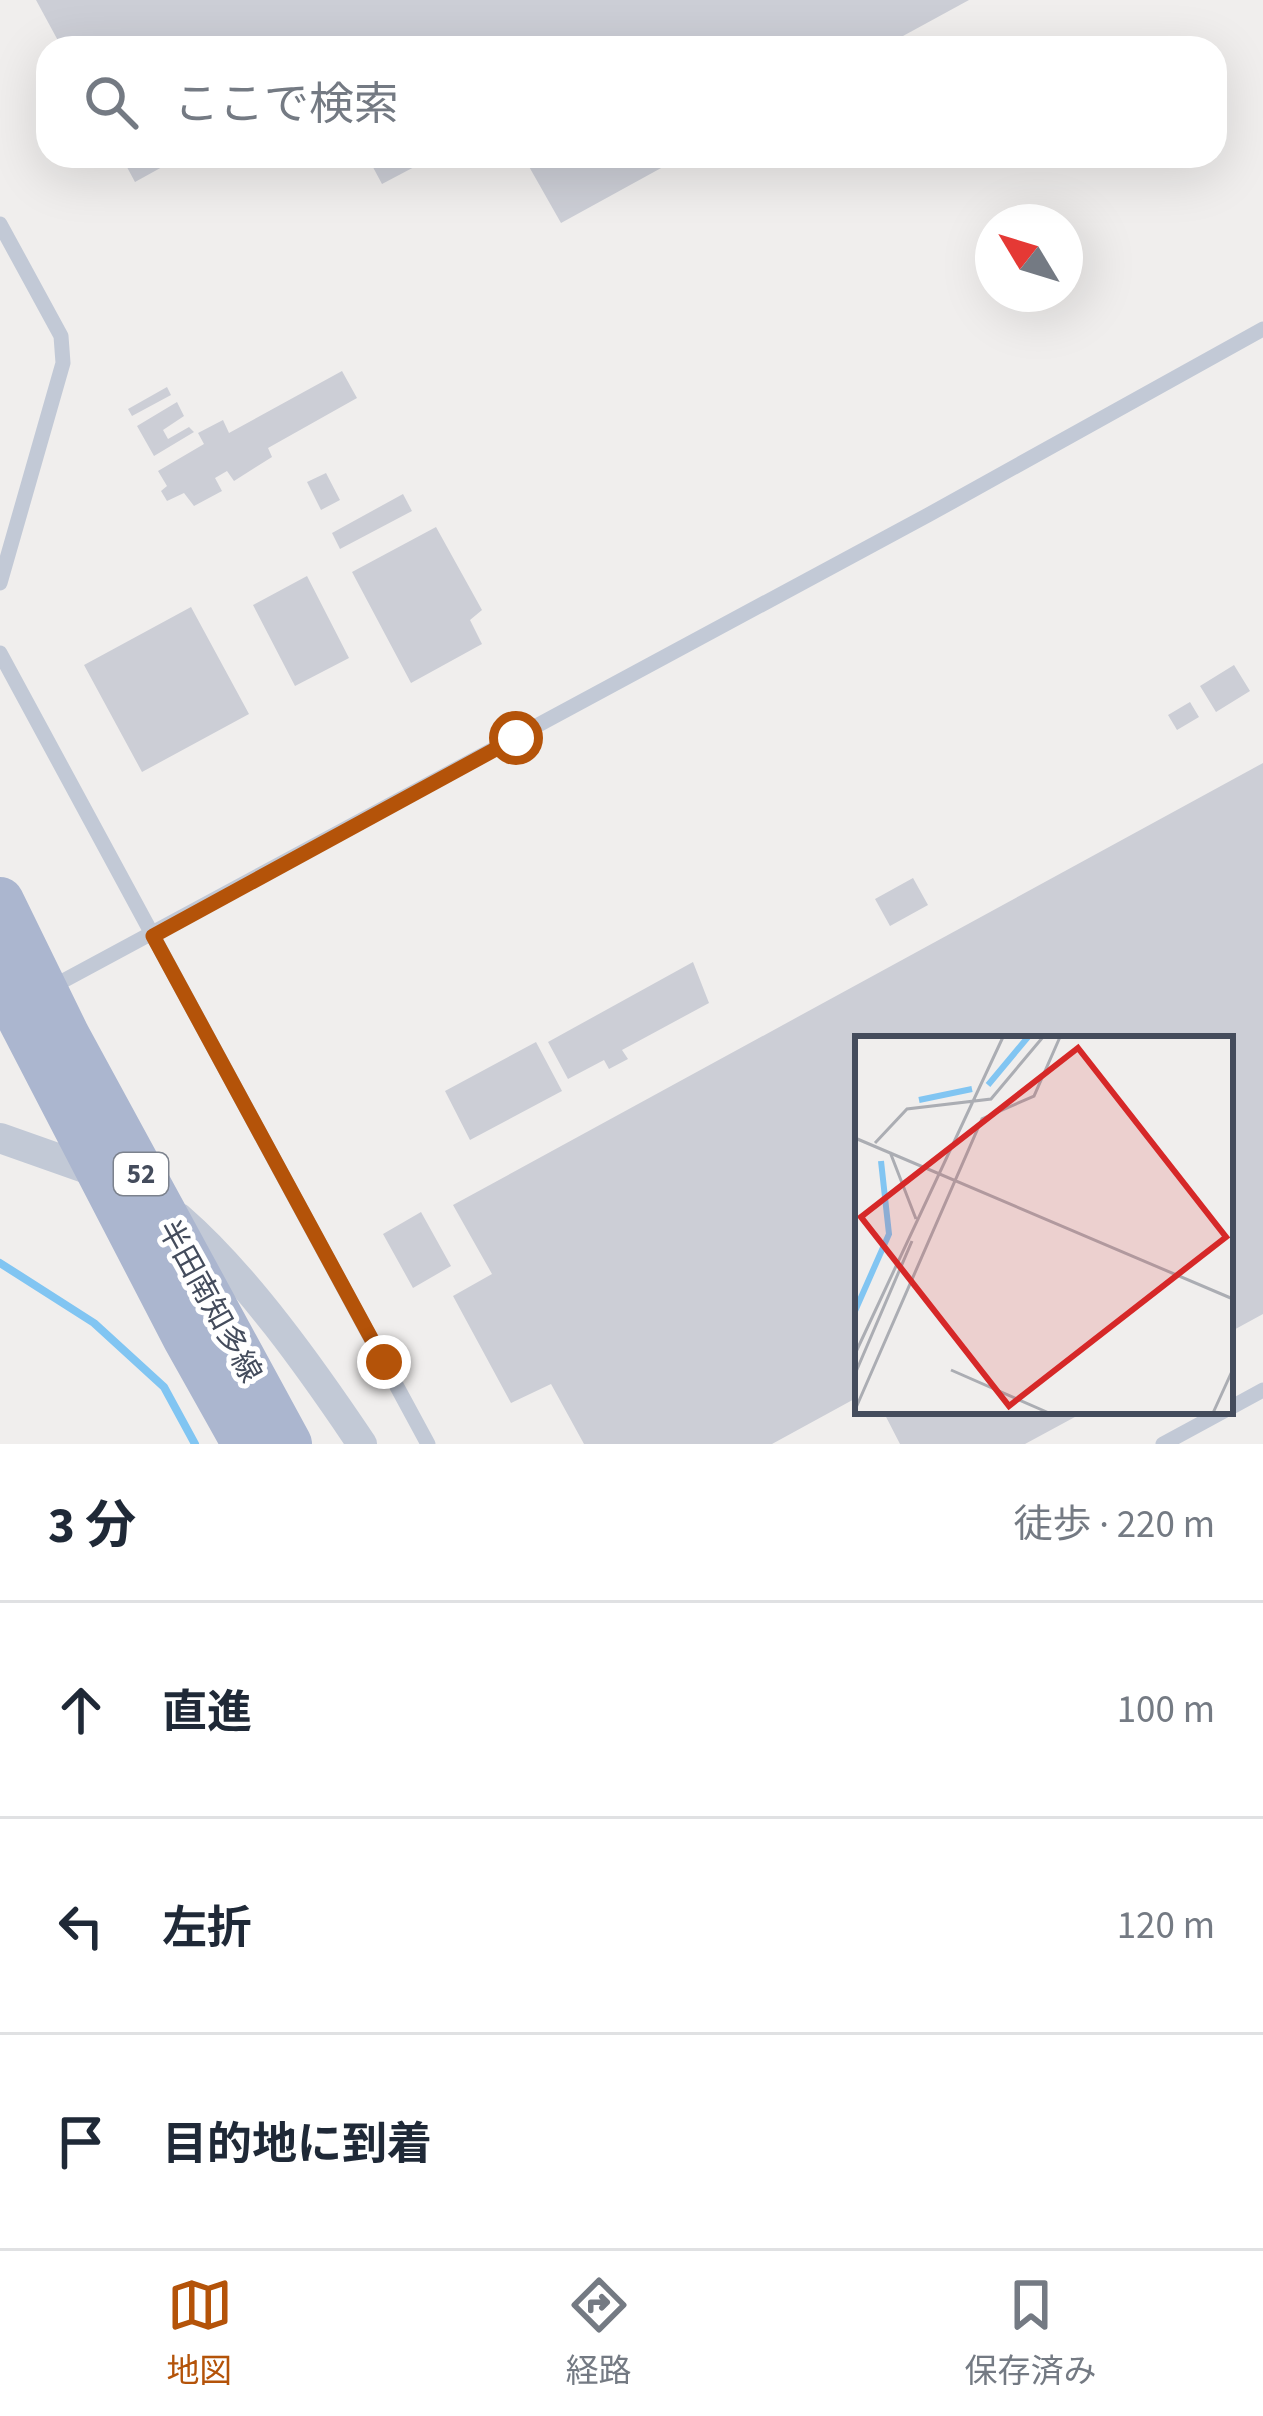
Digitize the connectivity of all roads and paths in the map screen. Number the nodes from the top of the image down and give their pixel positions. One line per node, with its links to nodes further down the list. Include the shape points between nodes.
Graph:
1 (0, 224): 3 (lane, via 61,336 63,363)
2 (1263, 329): 6 (lane)
3 (0, 583)
4 (0, 653): 6 (lane)
5 (0, 901): 14 (main road, 半田南知多線 / 52)
6 (153, 936): 8 (lane); 16 (lane)
7 (0, 978): 13 (main road, 半田南知多線 / 52)
8 (0, 1016)
9 (0, 1138): 15 (street, via 98,1172 174,1214 252,1298)
10 (1263, 1390): 11 (lane)
11 (1233, 1406)
12 (1218, 1414): 17 (lane)
13 (246, 1444)
14 (288, 1444)
15 (362, 1444)
16 (428, 1444)
17 (1162, 1444)

